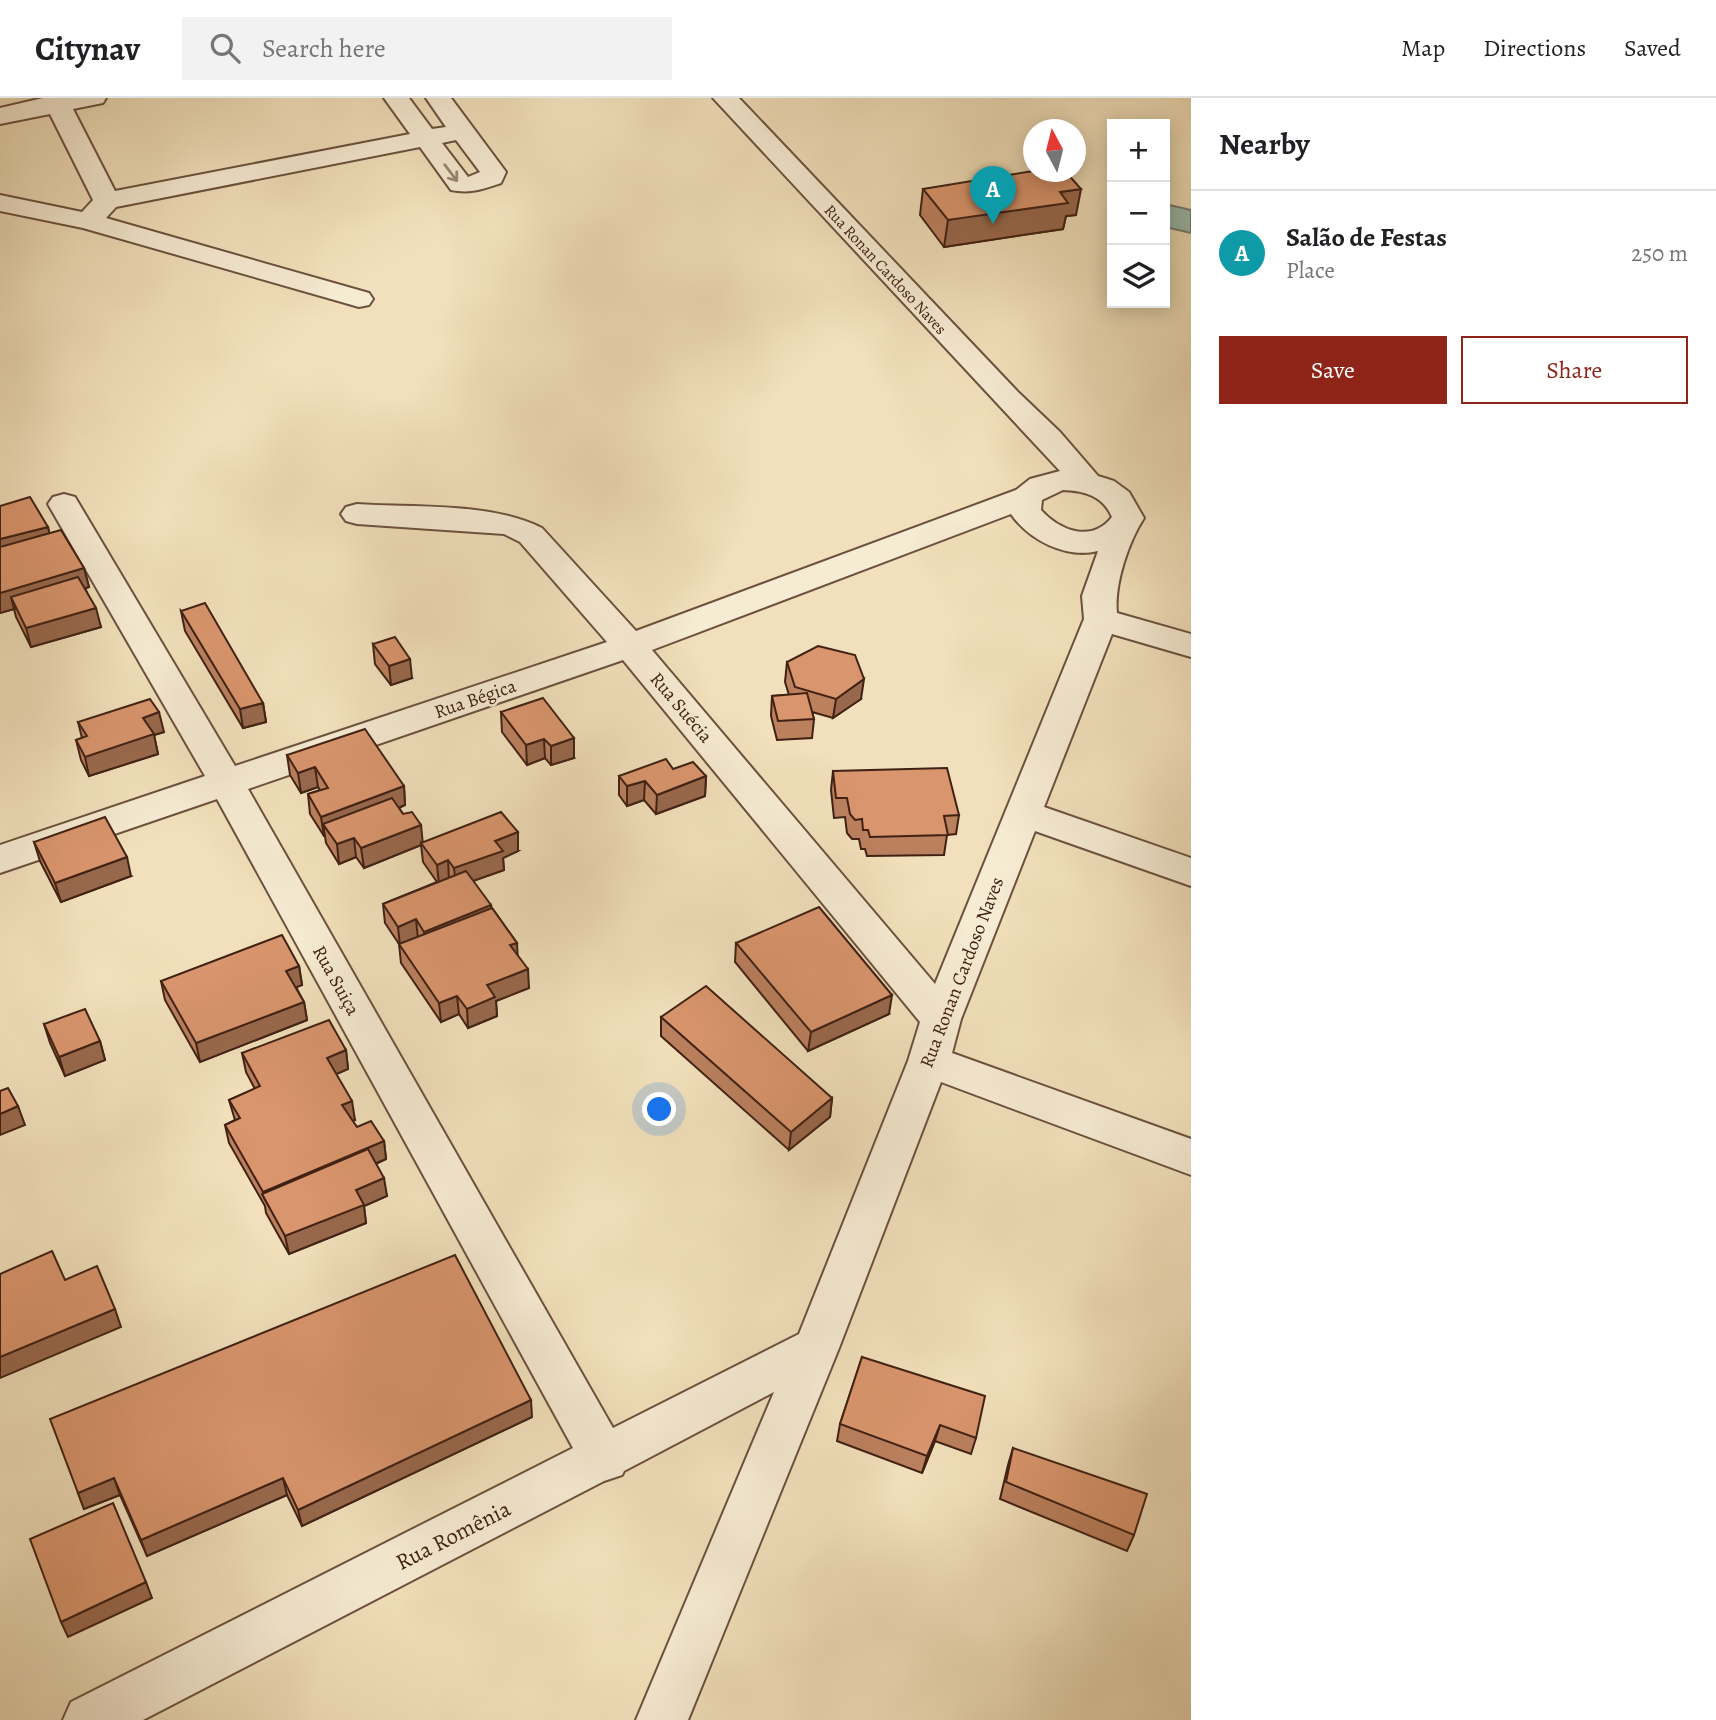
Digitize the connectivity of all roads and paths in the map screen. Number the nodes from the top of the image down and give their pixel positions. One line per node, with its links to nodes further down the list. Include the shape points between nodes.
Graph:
1 (94, 98): 5 (street)
2 (396, 98): 8 (street)
3 (438, 98): 7 (street)
4 (725, 98): 12 (street, Rua Ronan Cardoso Naves)
5 (57, 101): 6 (street); 10 (street)
6 (0, 116)
7 (463, 131): 8 (street); 8 (street, one-way to 7, via 460,184 484,182 492,172)
8 (425, 138): 10 (street)
9 (0, 203): 10 (street)
10 (97, 211): 11 (street)
11 (359, 299)
12 (1049, 438): 13 (street, Rua Ronan Cardoso Naves); 15 (street)
13 (1086, 482): 15 (street, via 1062,480); 17 (street, Rua Ronan Cardoso Naves, via 1108,490 1124,503 1128,518)
14 (64, 504): 21 (street, Rua Suiça)
15 (1039, 511): 17 (street, via 1090,541); 18 (street); 19 (street, Rua Bégica, via 946,529)
16 (357, 514): 19 (street, Rua Suécia, via 513,526 531,535)
17 (1120, 532): 18 (street, Rua Ronan Cardoso Naves)
18 (1100, 607): 20 (street); 22 (street, Rua Ronan Cardoso Naves)
19 (630, 646): 21 (street, Rua Bégica); 25 (street, Rua Suécia)
20 (1191, 646)
21 (226, 782): 23 (street, Rua Bégica); 29 (street, Rua Suiça)
22 (1022, 813): 24 (street); 25 (street, Rua Ronan Cardoso Naves)
23 (0, 859)
24 (1191, 872)
25 (942, 1019): 26 (street, Rua Ronan Cardoso Naves)
26 (929, 1060): 27 (street); 28 (street, Rua Ronan Cardoso Naves)
27 (1191, 1157)
28 (816, 1348): 29 (street, Rua Romênia); 31 (street, Rua Ronan Cardoso Naves)
29 (605, 1459): 30 (street, Rua Romênia)
30 (89, 1720)
31 (662, 1720)

